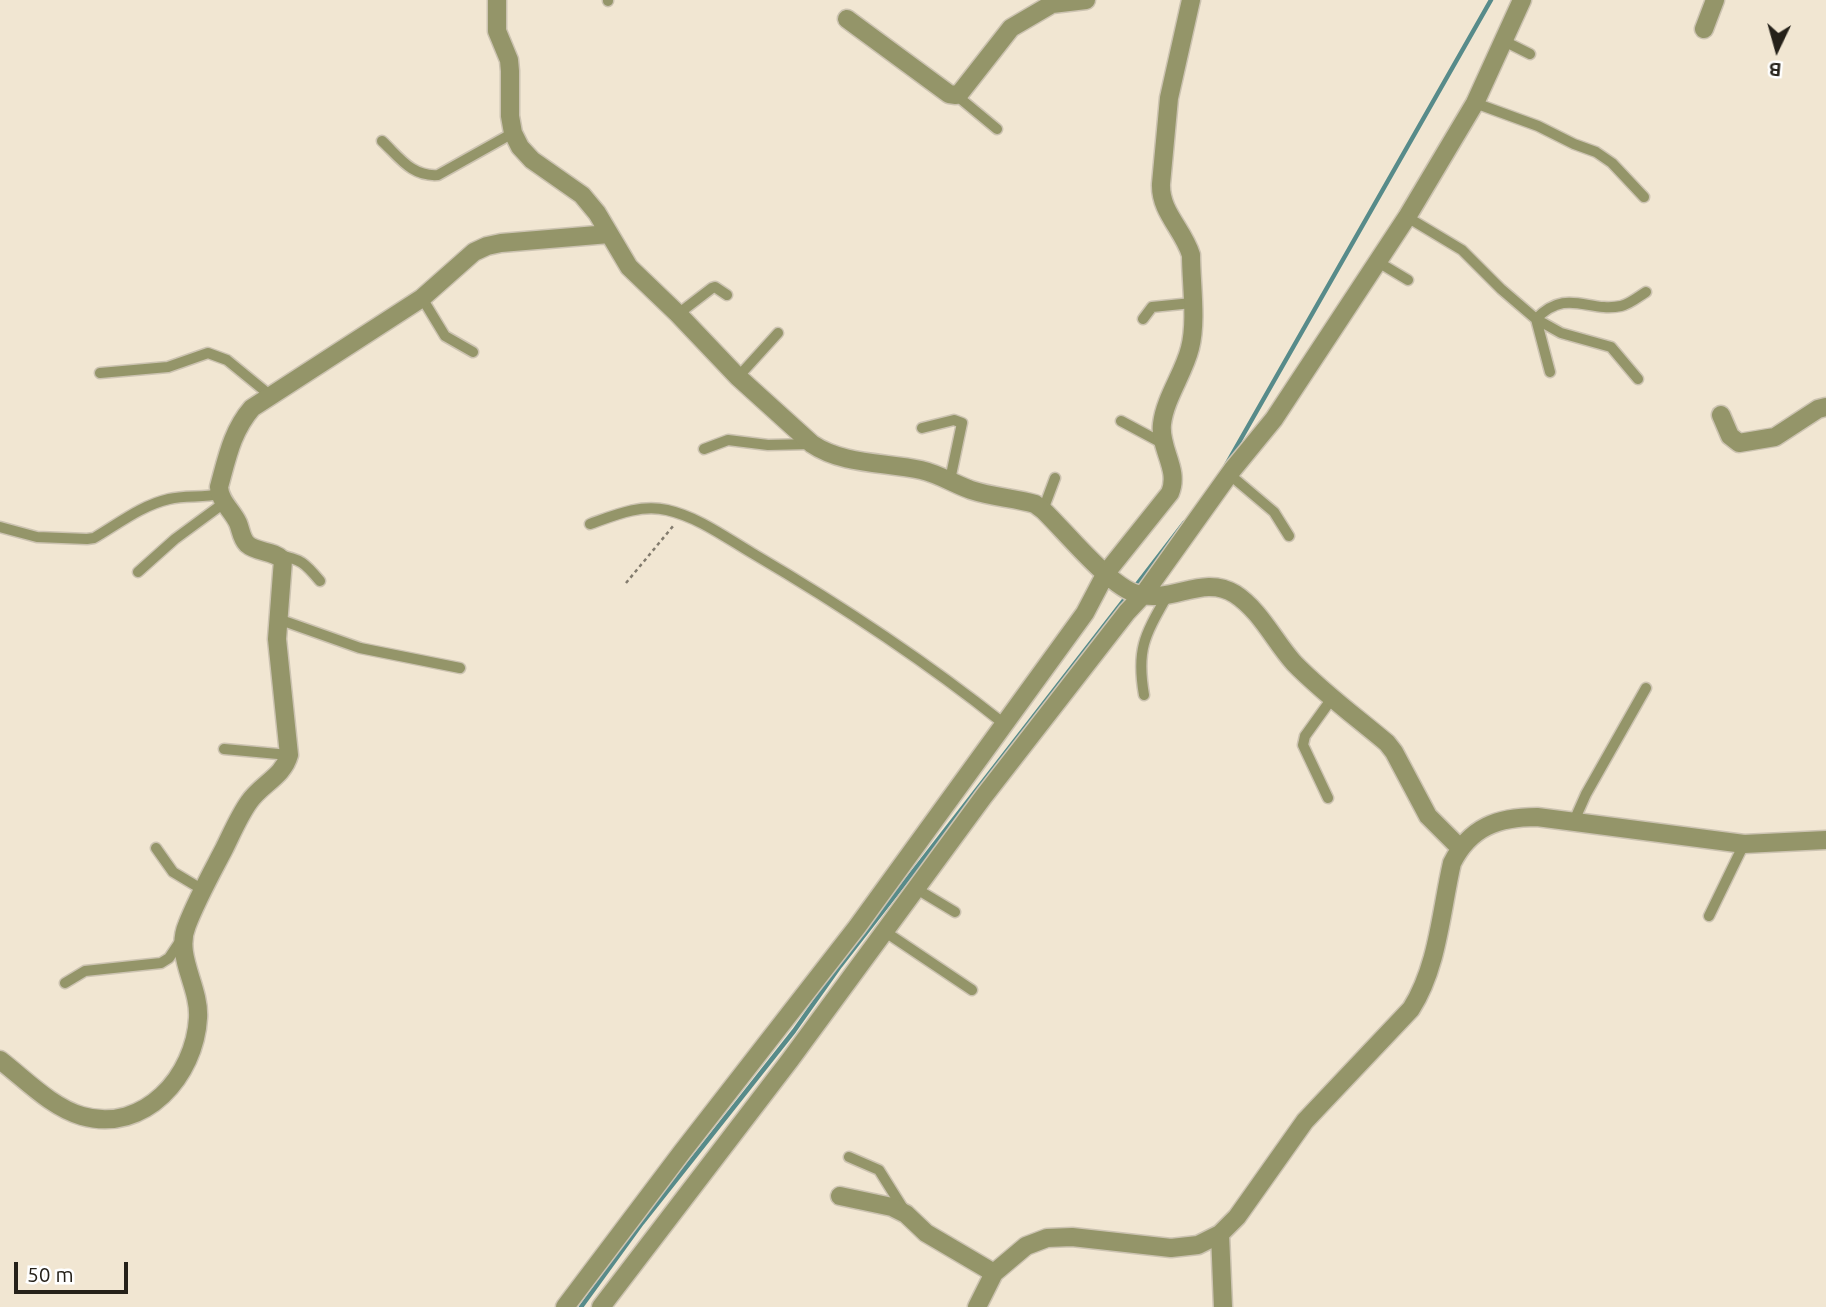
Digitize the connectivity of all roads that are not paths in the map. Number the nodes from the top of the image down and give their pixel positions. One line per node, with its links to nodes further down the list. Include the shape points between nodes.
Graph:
1 (497, 0): 13 (street, via 497,31 509,60)
2 (1086, 0): 10 (street, via 1052,4 1011,28)
3 (1522, 0): 8 (street)
4 (1716, 0): 7 (street)
5 (1186, 1): 23 (street, via 1169,98 1160,195 1188,244)
6 (847, 19): 10 (street)
7 (1704, 29)
8 (1502, 40): 9 (lane); 11 (street)
9 (1530, 54)
10 (956, 95): 12 (lane)
11 (1475, 103): 15 (lane, via 1597,152); 16 (street)
12 (997, 129)
13 (513, 133): 14 (lane, via 438,175 425,176 412,170); 17 (street, via 532,160 582,195)
14 (382, 141)
15 (1644, 197)
16 (1407, 217): 18 (street); 26 (lane, via 1462,250)
17 (609, 234): 22 (street, via 487,246); 24 (street, via 629,267)
18 (1378, 262): 19 (lane); 41 (street, via 1274,419)
19 (1408, 280)
20 (1646, 292): 26 (lane, via 1613,307 1556,303)
21 (727, 295): 24 (lane, via 712,288)
22 (422, 298): 28 (lane, via 445,336); 33 (street)
23 (1192, 303): 25 (lane, via 1152,307); 39 (street, via 1191,345 1162,425)
24 (678, 314): 31 (street)
25 (1143, 319)
26 (1536, 319): 29 (lane); 32 (lane, via 1611,347)
27 (778, 333): 31 (lane)
28 (472, 352)
29 (1550, 372)
30 (100, 373): 33 (lane, via 168,367 208,353 227,360)
31 (738, 377): 38 (street)
32 (1638, 379)
33 (271, 396): 44 (street, via 252,408 232,439 219,487)
34 (1826, 407): 35 (street, via 1775,437 1740,443 1730,436)
35 (1721, 415)
36 (1121, 421): 39 (lane)
37 (922, 428): 43 (lane, via 954,420 962,423)
38 (812, 444): 40 (lane, via 728,440); 43 (street, via 839,457 920,470)
39 (1164, 444): 51 (street, via 1174,484)
40 (704, 449)
41 (1234, 467): 48 (lane); 53 (street)
42 (1055, 478): 45 (lane)
43 (950, 480): 45 (street)
44 (222, 499): 47 (lane, via 170,498 87,540 37,537); 49 (street, via 238,522 243,540); 50 (lane)
45 (1043, 510): 51 (street)
46 (590, 524): 60 (lane, via 644,507 683,515 785,572 950,680)
47 (0, 527)
48 (1289, 536)
49 (278, 555): 52 (lane, via 306,563); 55 (street, via 285,567)
50 (138, 572)
51 (1109, 576): 53 (street); 60 (street)
52 (320, 580)
53 (1138, 595): 54 (street); 69 (street)
54 (1167, 596): 58 (lane, via 1142,644); 59 (street, via 1202,585 1235,594 1292,660)
55 (278, 619): 56 (lane, via 360,648); 62 (street)
56 (460, 668)
57 (1646, 688): 64 (lane)
58 (1144, 695)
59 (1333, 697): 63 (lane, via 1303,745); 68 (street, via 1394,752 1427,816)
60 (1003, 723): 83 (street, via 857,927)
61 (224, 749): 62 (lane)
62 (289, 755): 70 (street, via 282,772 250,801)
63 (1328, 798)
64 (1574, 821): 66 (street); 68 (street, via 1516,817 1494,822)
65 (1826, 840): 66 (street)
66 (1744, 844): 72 (lane)
67 (156, 848): 70 (lane, via 173,872)
68 (1460, 848): 81 (street, via 1452,863 1421,993 1305,1121)
69 (915, 888): 71 (lane); 73 (street)
70 (203, 890): 74 (street)
71 (955, 912)
72 (1709, 916)
73 (884, 931): 76 (lane); 84 (street)
74 (183, 936): 75 (lane, via 161,963 92,969); 77 (street, via 182,949 197,998 193,1047 183,1072 148,1108 103,1119 83,1116 61,1108)
75 (65, 983)
76 (972, 990)
77 (0, 1060)
78 (849, 1157): 80 (lane, via 879,1170)
79 (840, 1196): 80 (street)
80 (906, 1214): 82 (street, via 926,1233)
81 (1220, 1234): 82 (street, via 1198,1245 1171,1248 1047,1238 1026,1246); 86 (street)
82 (994, 1273): 85 (street)
83 (565, 1307)
84 (601, 1307)
85 (977, 1307)
86 (1223, 1307)

